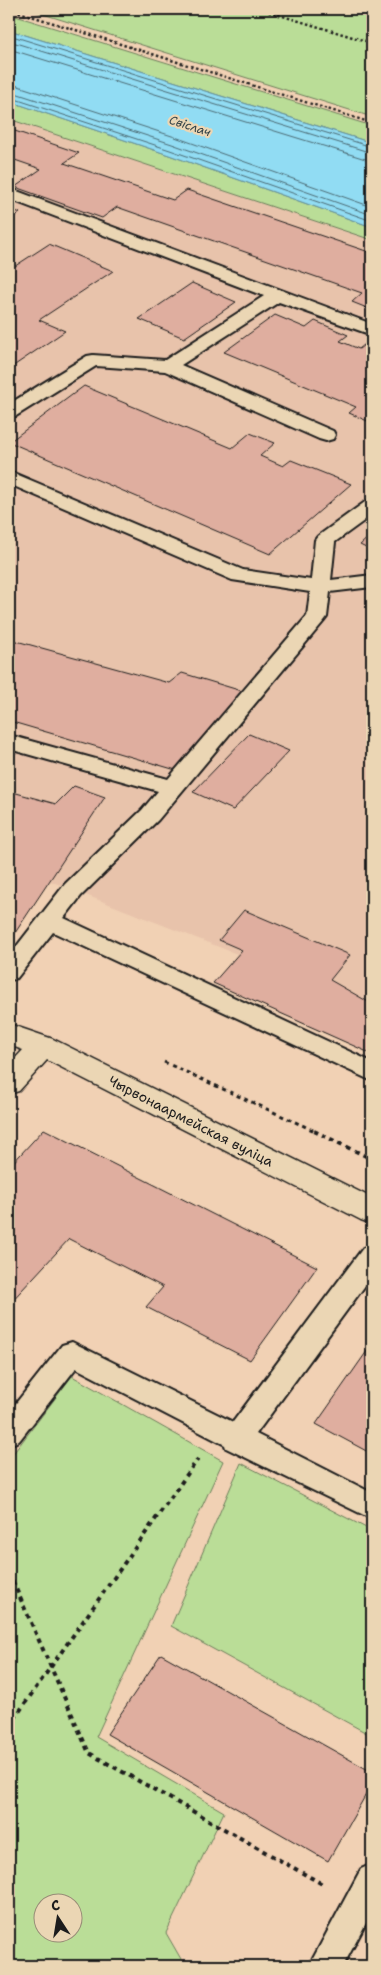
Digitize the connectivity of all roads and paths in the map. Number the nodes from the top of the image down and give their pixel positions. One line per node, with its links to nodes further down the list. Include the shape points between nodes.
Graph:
1 (9, 9): 4 (path)
2 (259, 9): 3 (path, via 366,40)
3 (372, 46)
4 (372, 123)
5 (9, 193): 6 (lane)
6 (277, 295): 7 (lane); 8 (lane)
7 (372, 330)
8 (168, 366): 9 (lane, via 93,360); 10 (lane)
9 (9, 412)
10 (326, 435)
11 (9, 477): 14 (lane, via 239,576)
12 (372, 506): 14 (lane, via 325,540)
13 (372, 581): 14 (lane)
14 (320, 587): 16 (lane, via 316,617)
15 (9, 742): 16 (lane)
16 (173, 788): 17 (lane, via 73,890)
17 (50, 921): 18 (lane); 22 (lane)
18 (9, 972)
19 (9, 1034): 20 (street, Чырвонаармейская вуліца)
20 (43, 1046): 23 (street); 25 (street, Чырвонаармейская вуліца)
21 (161, 1061): 24 (path, via 240,1095)
22 (372, 1072)
23 (9, 1083)
24 (372, 1160)
25 (372, 1212)
26 (372, 1256): 28 (lane)
27 (9, 1433): 28 (lane, via 72,1353)
28 (227, 1434): 29 (lane); 31 (path)
29 (372, 1507)
30 (9, 1572): 31 (path)
31 (51, 1667): 32 (path); 33 (path, via 89,1753)
32 (9, 1726)
33 (366, 1892): 34 (lane)
34 (325, 1966)

